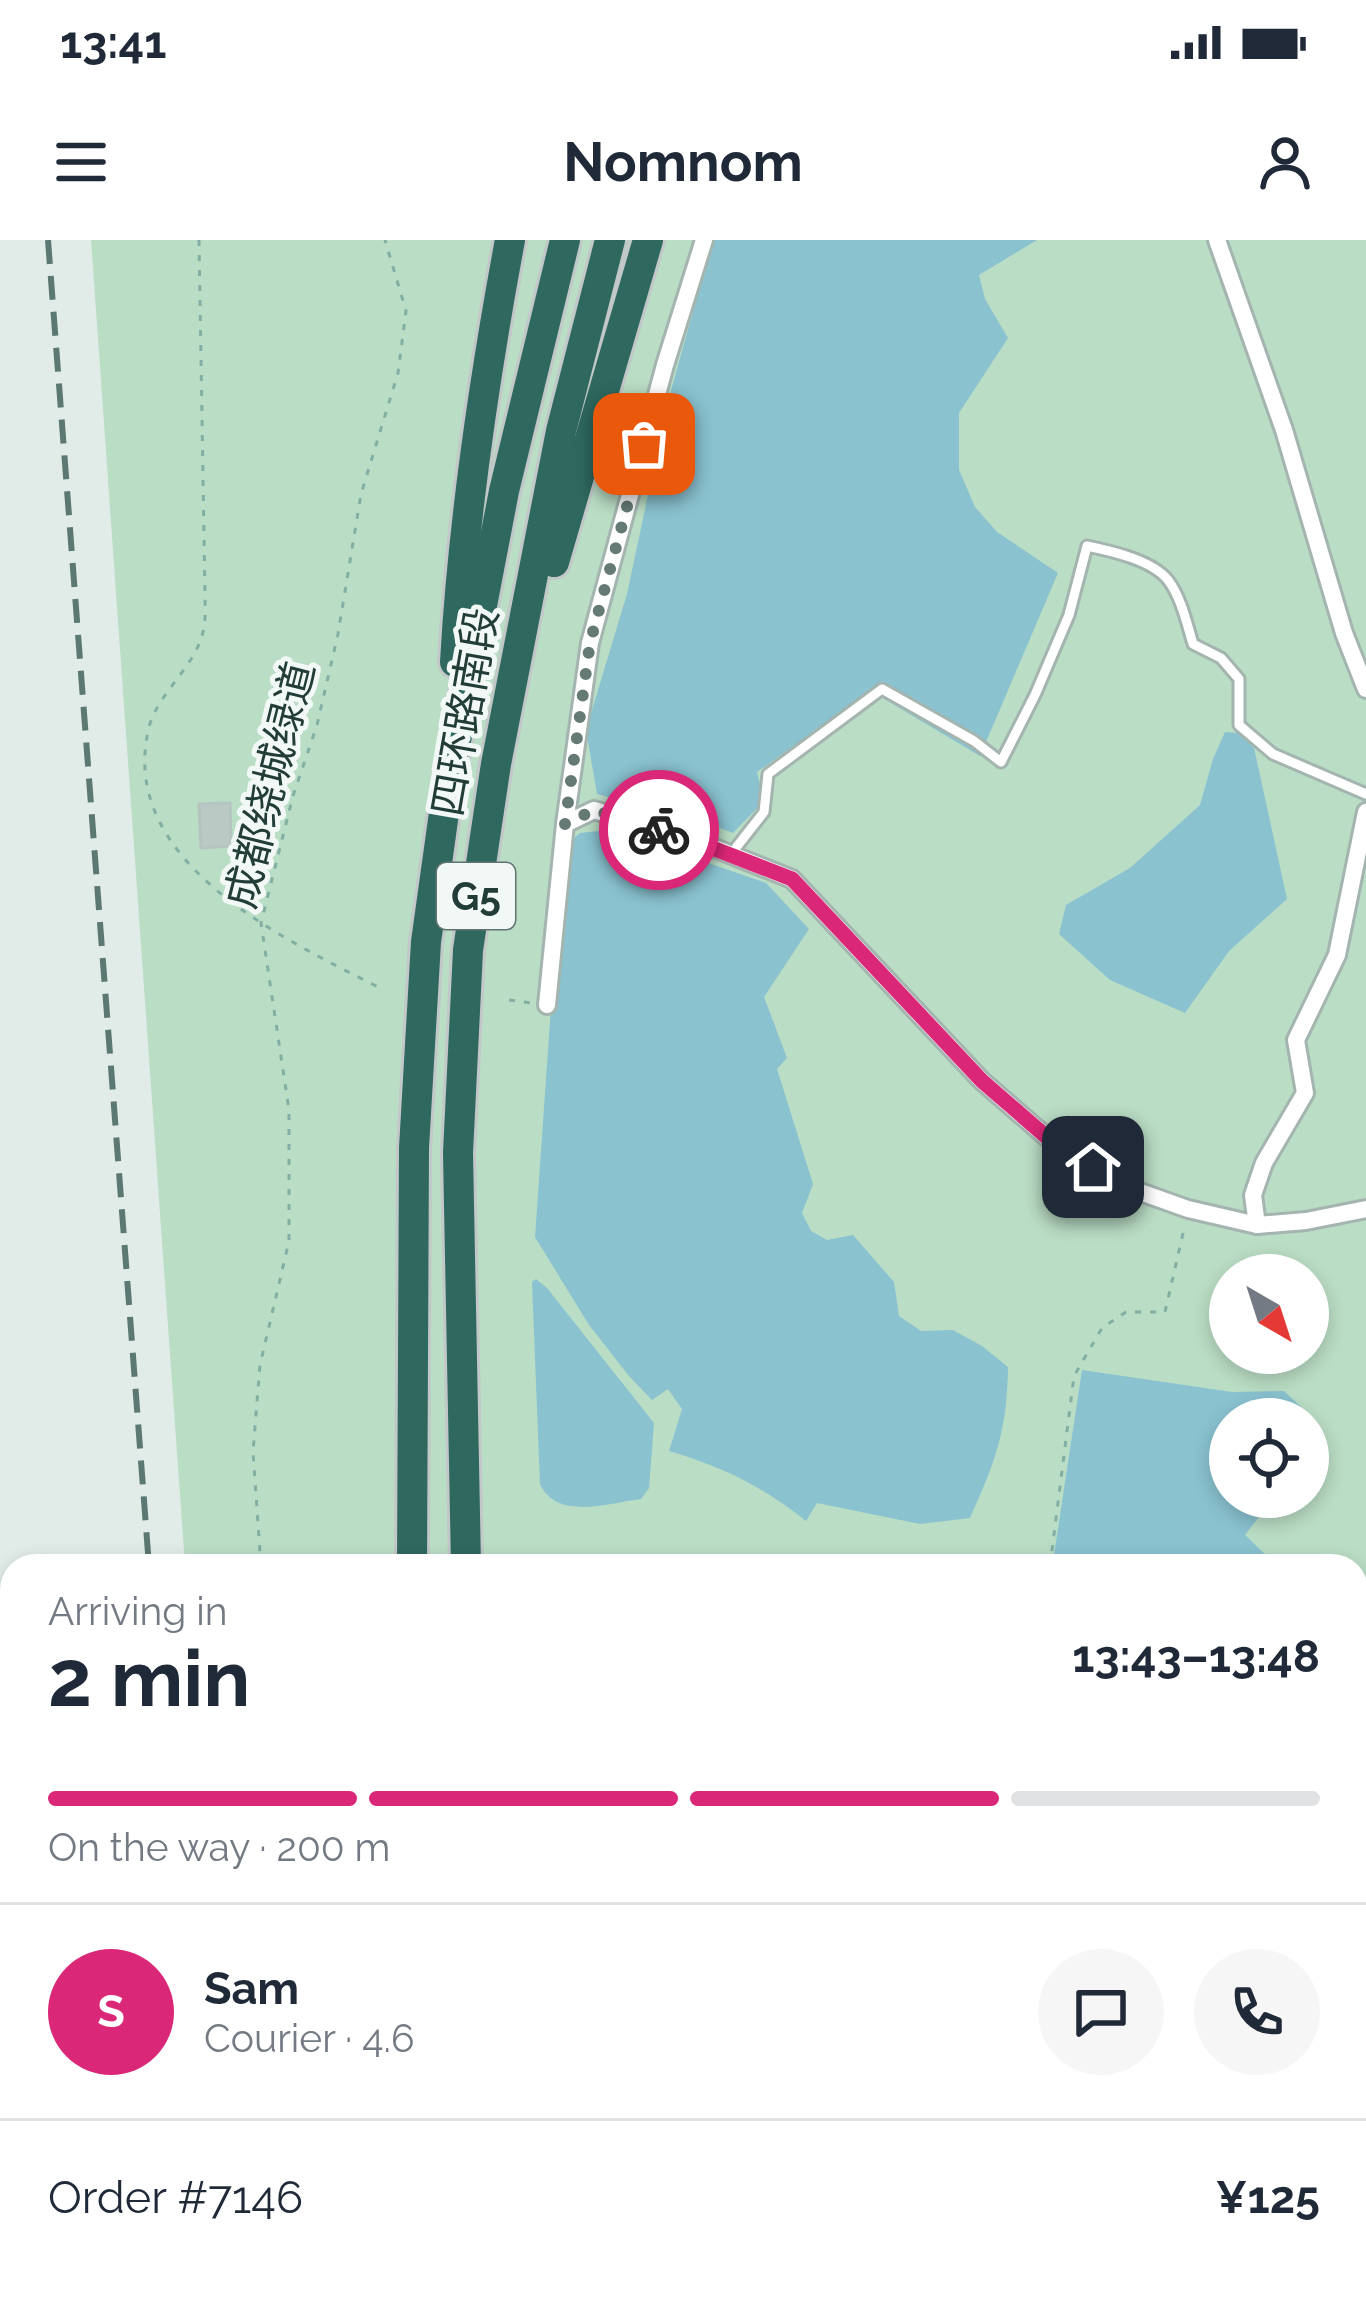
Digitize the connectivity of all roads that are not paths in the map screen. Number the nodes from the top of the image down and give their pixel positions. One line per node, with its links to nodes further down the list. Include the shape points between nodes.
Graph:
1 (509, 240): 9 (highway, via 459,595)
2 (565, 240): 9 (highway, 四环路南段 / G5, via 504,490)
3 (610, 240): 8 (highway, 四环路南段 / G5, via 561,431)
4 (648, 240): 8 (highway)
5 (704, 240): 12 (street, via 590,643)
6 (1217, 240): 7 (street)
7 (1366, 689)
8 (496, 764): 18 (highway, 四环路南段 / G5, via 468,950 458,1153)
9 (448, 777): 17 (highway, 四环路南段 / G5, via 425,942 414,1148)
10 (1366, 794): 13 (lane, via 1273,754 1238,725 1239,679 1221,658 1192,644 1166,578 1127,555 1087,546 1069,615 1001,761 882,689 768,774 764,812)
11 (1366, 812): 16 (street, via 1337,955 1296,1040 1305,1093 1264,1163 1253,1195)
12 (565, 824): 13 (street, via 594,810); 14 (street)
13 (731, 854): 16 (street, via 792,879 982,1081 1057,1146 1129,1188)
14 (547, 1005)
15 (1366, 1209): 16 (street)
16 (1257, 1225)
17 (412, 1554)
18 (466, 1554)

